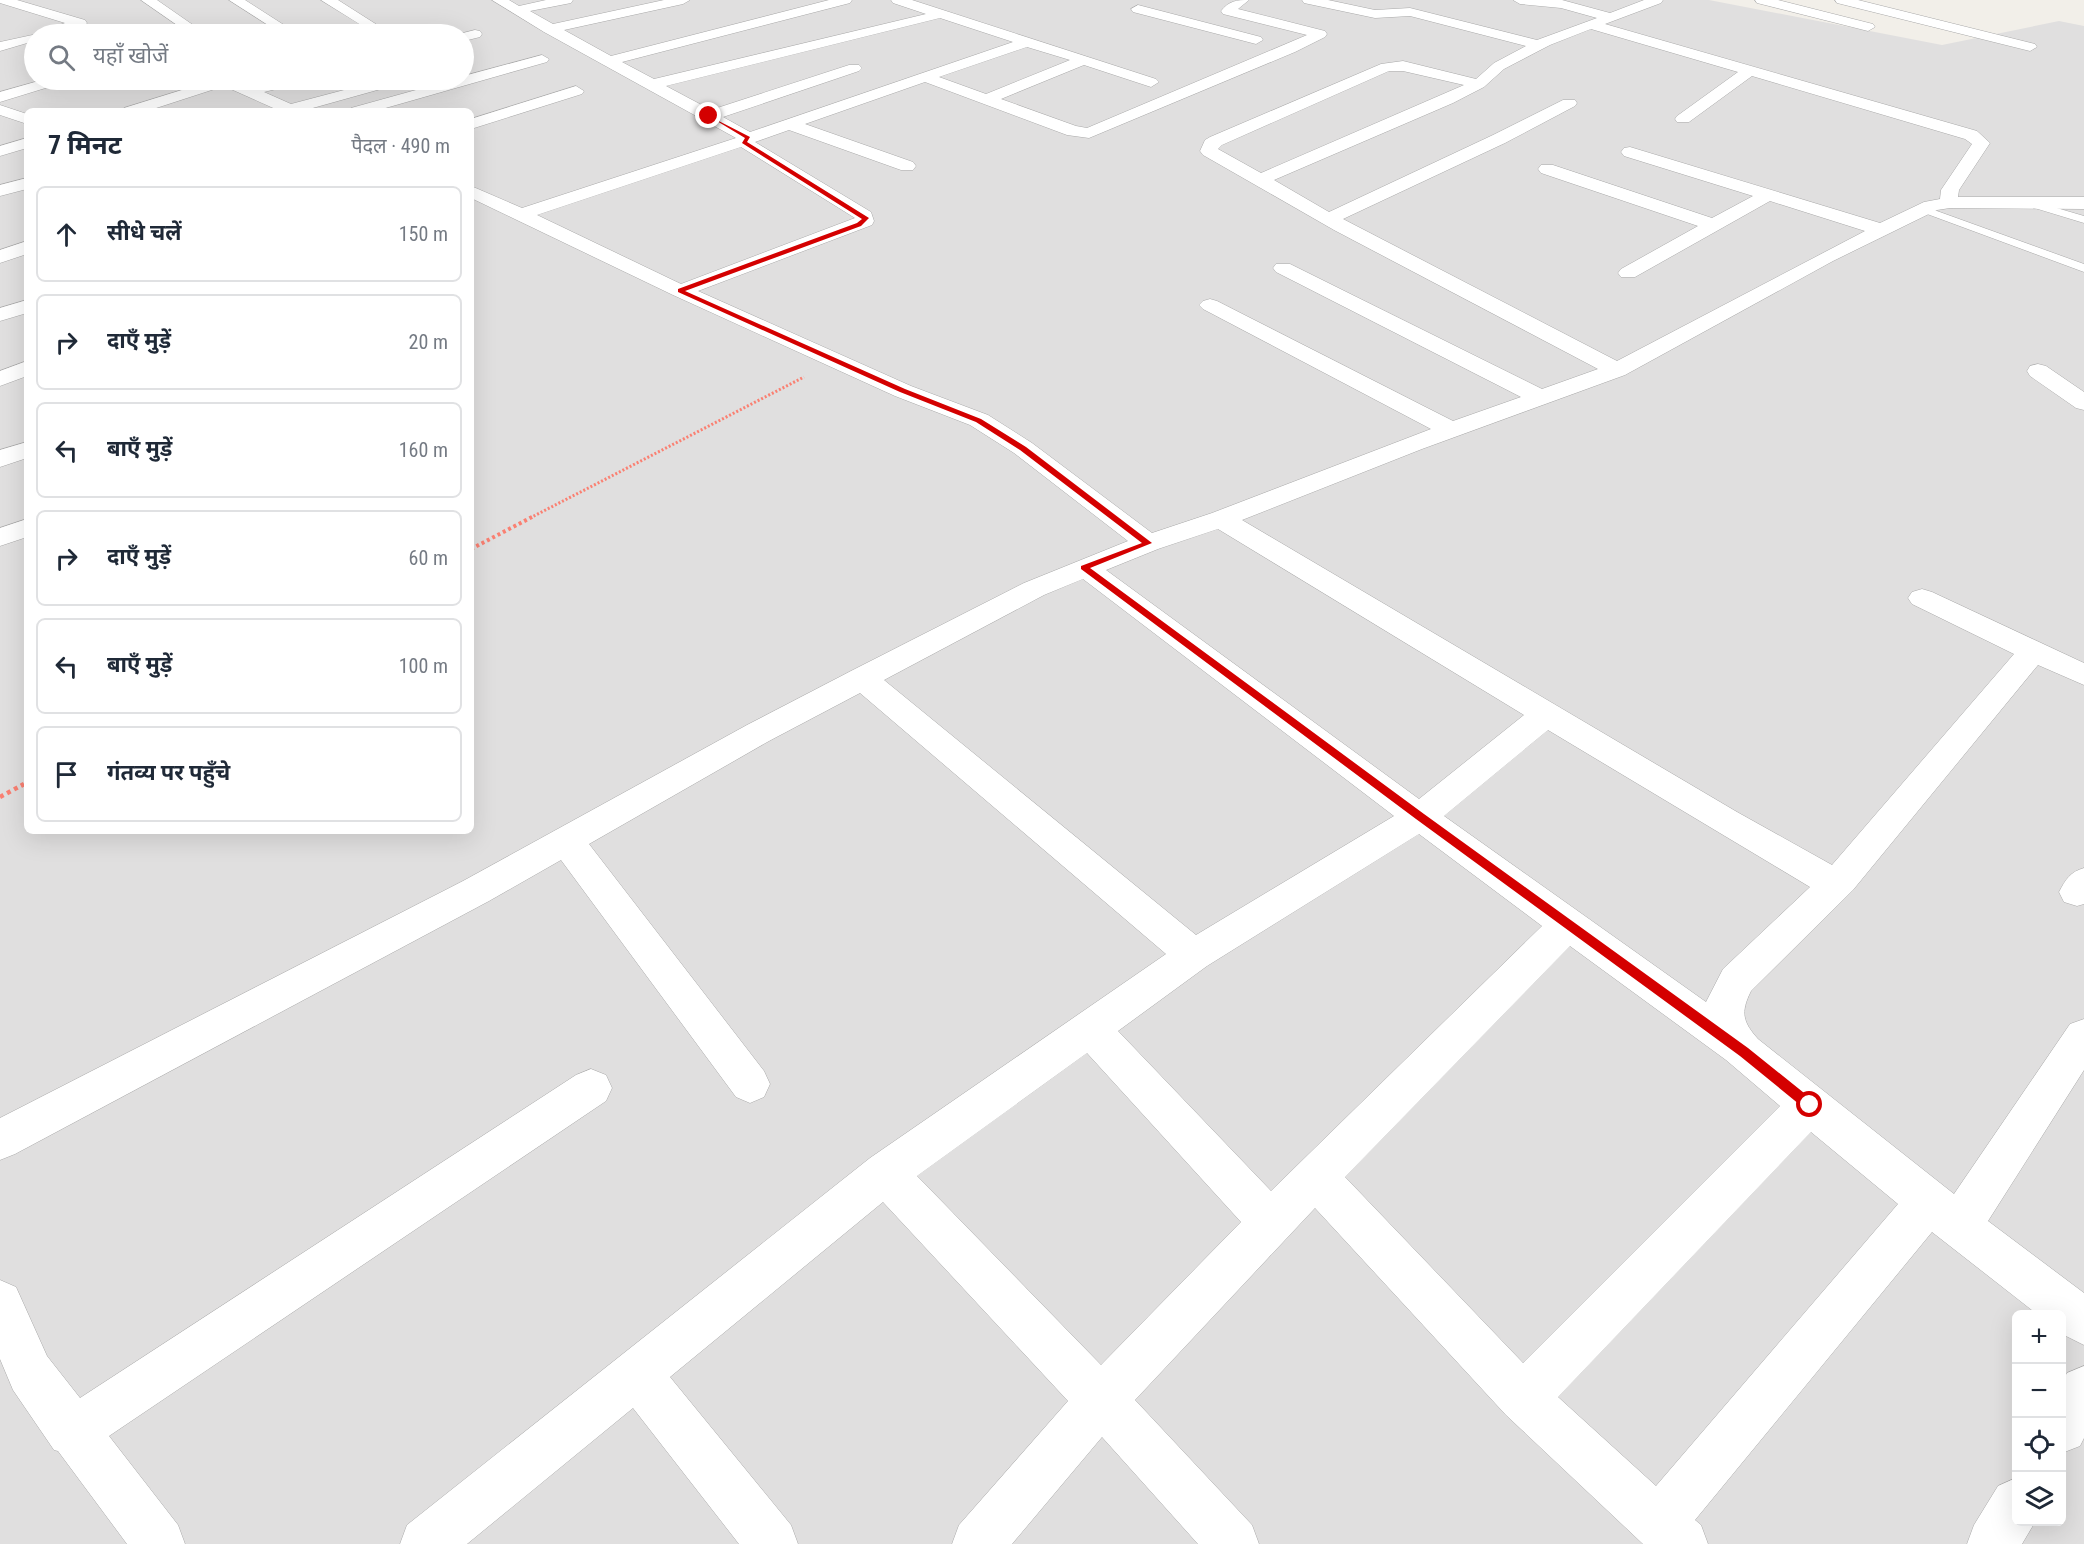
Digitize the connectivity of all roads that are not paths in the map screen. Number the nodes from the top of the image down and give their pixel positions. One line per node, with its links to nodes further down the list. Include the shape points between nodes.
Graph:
1 (3, 0): 22 (street, via 80,23)
2 (148, 0): 23 (street)
3 (236, 0): 24 (street)
4 (328, 0): 25 (street)
5 (499, 0): 18 (street)
6 (566, 0): 18 (street)
7 (683, 0): 28 (street)
8 (790, 0): 19 (street)
9 (845, 0): 41 (street)
10 (898, 0): 20 (street)
11 (1242, 0): 38 (street, via 1228,11 1320,34)
12 (1309, 0): 34 (street, via 1375,14 1410,12)
13 (1520, 0): 21 (street, via 1562,4)
14 (1656, 0): 21 (street)
15 (1762, 0): 27 (street)
16 (1842, 0): 36 (street)
17 (1138, 9): 38 (street)
18 (517, 10): 28 (street)
19 (735, 13)
20 (940, 14): 32 (street); 47 (street)
21 (1610, 17): 26 (street)
22 (77, 24)
23 (184, 24)
24 (275, 24)
25 (368, 24)
26 (1592, 25): 34 (street); 43 (street)
27 (1869, 28)
28 (549, 29): 37 (street)
29 (0, 30): 30 (street)
30 (24, 35)
31 (24, 40): 35 (street)
32 (1027, 42): 40 (street); 45 (street)
33 (608, 43): 37 (street)
34 (1539, 45): 48 (street, via 1499,66)
35 (0, 47)
36 (2030, 47)
37 (585, 48): 41 (street)
38 (1290, 49): 57 (street, via 1089,133)
39 (542, 58): 44 (street)
40 (1084, 60): 46 (street); 57 (street)
41 (607, 61): 47 (street)
42 (854, 68): 63 (street)
43 (1751, 70): 65 (street); 81 (street, via 1956,129 1977,139 1981,143)
44 (474, 77)
45 (924, 77): 57 (street); 67 (street)
46 (1151, 82)
47 (653, 84): 63 (street)
48 (1479, 84): 74 (street); 74 (street, via 1391,65 1211,144 1209,152)
49 (24, 90): 56 (street)
50 (194, 90): 60 (street)
51 (254, 90): 54 (street)
52 (358, 90): 59 (street)
53 (430, 90): 61 (street)
54 (250, 91): 59 (street)
55 (576, 91): 66 (street)
56 (0, 97)
57 (986, 100)
58 (1569, 103): 83 (street)
59 (286, 107)
60 (139, 108)
61 (367, 108)
62 (0, 110): 64 (street)
63 (709, 116): 68 (street)
64 (24, 118)
65 (1683, 118)
66 (474, 123)
67 (789, 124): 68 (street); 72 (street)
68 (747, 139): 82 (street); 92 (street, via 744,142 864,216 865,221)
69 (24, 144): 70 (street)
70 (0, 151)
71 (1630, 152): 78 (street)
72 (907, 166)
73 (1547, 169): 85 (street)
74 (1259, 180): 83 (street)
75 (24, 184): 76 (street)
76 (0, 192)
77 (474, 192): 82 (street)
78 (1768, 195): 85 (street); 86 (street)
79 (2029, 203): 80 (street); 81 (street); 84 (lane)
80 (2084, 203)
81 (1937, 206): 86 (street); 90 (lane)
82 (520, 215): 92 (street)
83 (1329, 219): 97 (street)
84 (2084, 220)
85 (1713, 225): 91 (street)
86 (1879, 230): 97 (street)
87 (24, 248): 88 (street)
88 (0, 257)
89 (1282, 268): 100 (street)
90 (2084, 268)
91 (1628, 273)
92 (680, 291): 108 (street, via 993,429)
93 (1210, 305): 102 (street)
94 (24, 307): 95 (street)
95 (0, 315)
96 (24, 369): 99 (street)
97 (1617, 370): 100 (street)
98 (2038, 371): 101 (street)
99 (0, 379)
100 (1540, 397): 102 (street)
101 (2084, 403)
102 (1451, 430): 105 (street)
103 (24, 450): 104 (street)
104 (0, 459)
105 (1221, 519): 108 (street); 114 (street)
106 (24, 528): 107 (street)
107 (0, 538)
108 (1148, 543): 109 (street)
109 (1084, 567): 113 (street); 115 (street)
110 (1922, 597): 111 (street)
111 (2033, 651): 112 (street); 117 (street)
112 (2084, 675)
113 (862, 678): 116 (street); 119 (street)
114 (1546, 714): 115 (street); 117 (street)
115 (1420, 817): 118 (street); 119 (street)
116 (567, 841): 123 (street); 126 (street)
117 (1835, 884): 122 (street, via 1737,980 1725,1004 1725,1022 1730,1036)
118 (1568, 924): 122 (street); 128 (street)
119 (1194, 955): 120 (street)
120 (1090, 1028): 127 (street); 130 (street)
121 (2084, 1036): 129 (street)
122 (1744, 1052): 125 (street)
123 (750, 1084)
124 (591, 1088): 138 (street)
125 (1810, 1105): 129 (street); 135 (street)
126 (0, 1140)
127 (885, 1173): 133 (street); 136 (street)
128 (1316, 1177): 130 (street); 135 (street)
129 (1944, 1214): 132 (street); 140 (street)
130 (1271, 1223): 136 (street)
131 (0, 1303): 138 (street, via 30,1373)
132 (2084, 1322)
133 (636, 1373): 142 (street); 143 (street)
134 (2084, 1389): 137 (street)
135 (1523, 1398): 140 (street)
136 (1101, 1400): 144 (street); 145 (street)
137 (2066, 1420)
138 (72, 1432): 141 (street)
139 (2012, 1511): 146 (street)
140 (1671, 1534)
141 (159, 1544)
142 (426, 1544)
143 (771, 1544)
144 (978, 1544)
145 (1233, 1544)
146 (1993, 1544)

